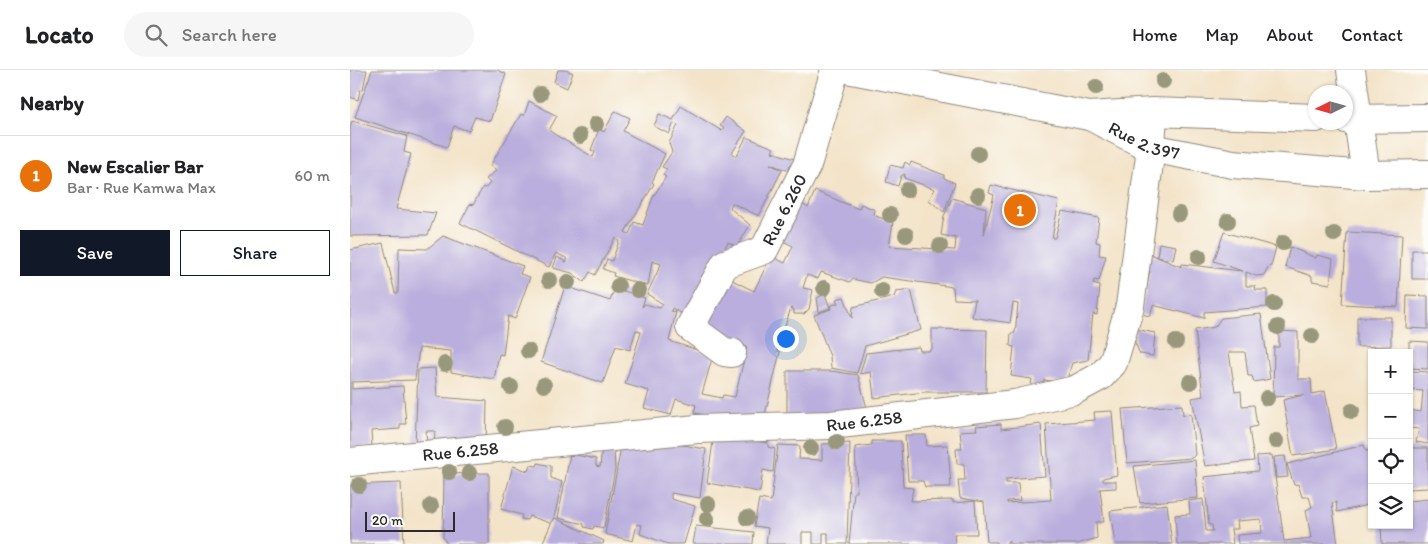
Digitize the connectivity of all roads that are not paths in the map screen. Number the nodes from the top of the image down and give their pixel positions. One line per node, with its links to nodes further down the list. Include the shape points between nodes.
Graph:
1 (835, 70): 14 (street, Rue 6.260, via 807,165 764,250 725,264 690,327 724,352)
2 (852, 70): 6 (street)
3 (1352, 70): 4 (street)
4 (1352, 85)
5 (1153, 112): 6 (street, Rue 2.397); 7 (street, Rue 2.397); 11 (street, Rue 6.258)
6 (1089, 116): 11 (street, Rue 2.397)
7 (1308, 118)
8 (1428, 118): 9 (street)
9 (1353, 120)
10 (1353, 124): 13 (street)
11 (1151, 148): 13 (street, Rue 2.397, via 1233,164); 15 (street, Rue 6.258, via 1130,306 1114,362 1101,376 1075,390 1015,404 831,425 697,430)
12 (1428, 174): 13 (street, Rue 2.397)
13 (1366, 175)
14 (732, 354)
15 (350, 462)

